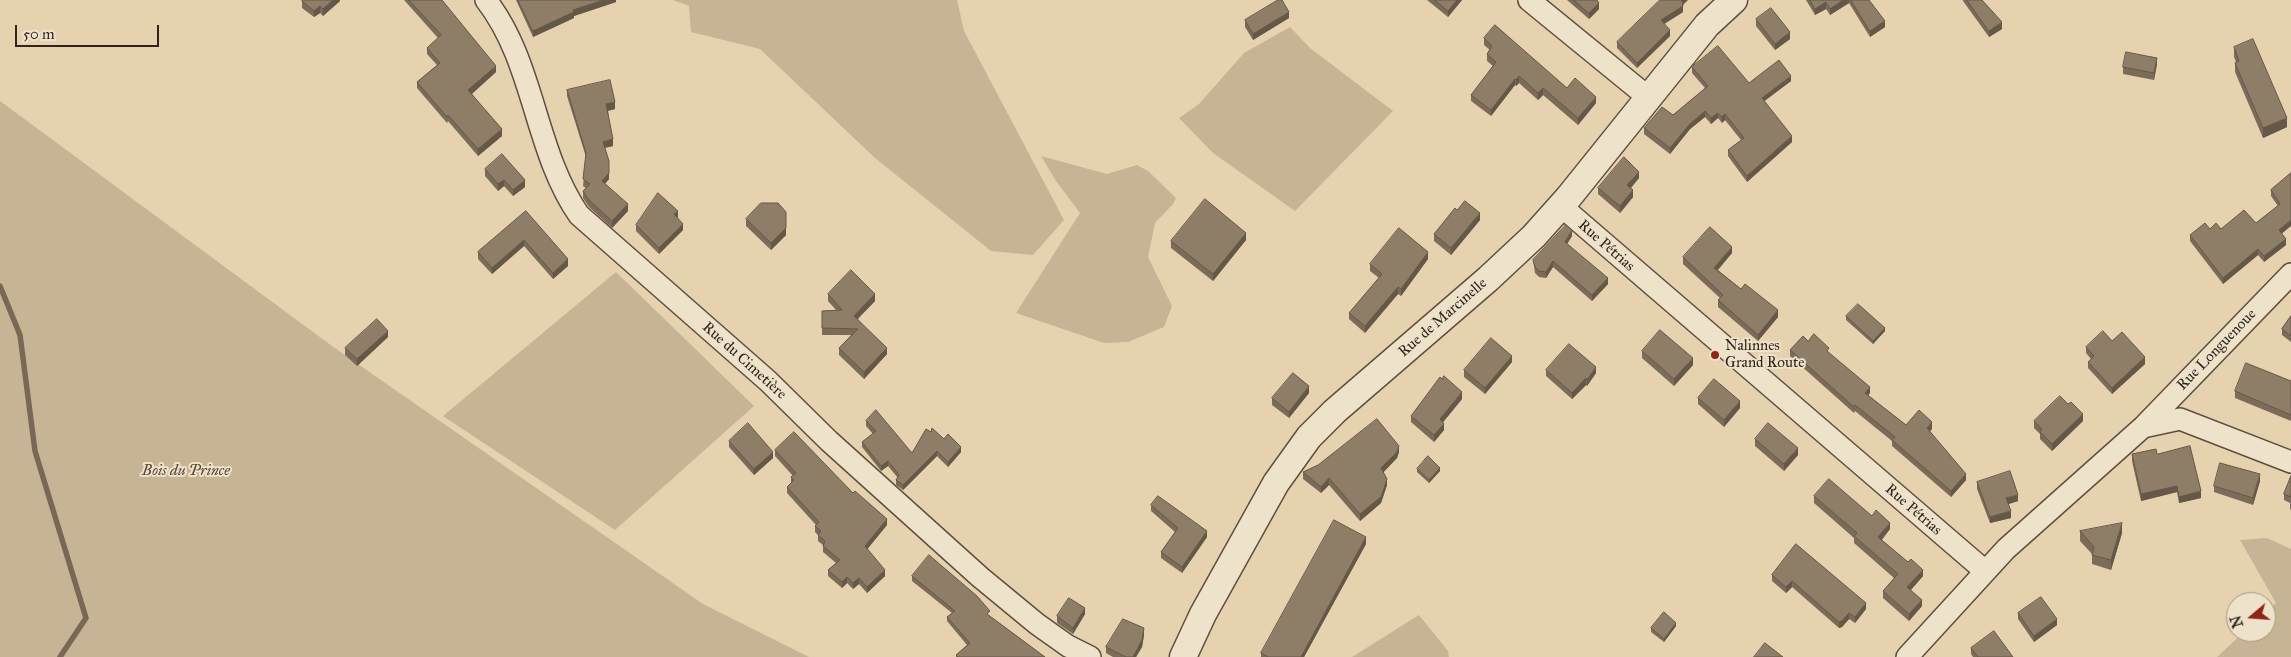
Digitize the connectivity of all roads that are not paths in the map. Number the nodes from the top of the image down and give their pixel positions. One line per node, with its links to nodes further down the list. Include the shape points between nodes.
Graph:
1 (486, 0): 10 (street, Rue du Cimetière, via 509,38 558,178 579,215 768,381 829,441 980,577 1037,624)
2 (1529, 0): 4 (street)
3 (1734, 0): 4 (street, Rue de Marcinelle, via 1707,25)
4 (1648, 98): 5 (street, Rue de Marcinelle)
5 (1561, 206): 9 (street, Rue Pétrias); 11 (street, Rue de Marcinelle, via 1498,270 1309,437 1276,483)
6 (2291, 274): 7 (street, Rue Longuenoue)
7 (2143, 427): 8 (street, via 2180,419); 9 (street)
8 (2291, 462)
9 (1985, 571): 12 (street)
10 (1090, 657)
11 (1183, 657)
12 (1907, 657)

